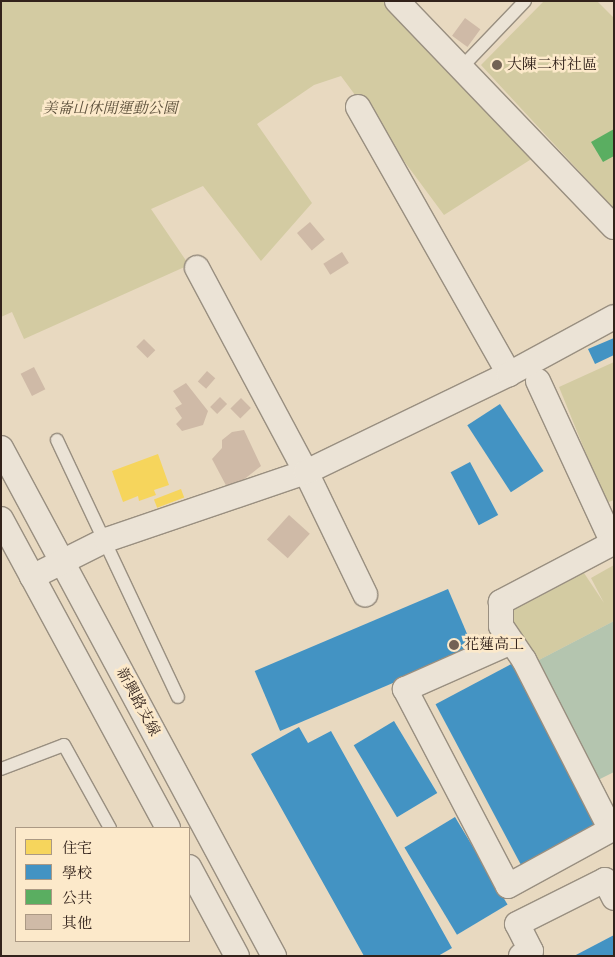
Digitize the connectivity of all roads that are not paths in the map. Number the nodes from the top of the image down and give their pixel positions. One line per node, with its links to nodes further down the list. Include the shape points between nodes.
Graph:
1 (397, 1): 3 (street)
2 (525, 1): 3 (lane)
3 (460, 69): 5 (street)
4 (358, 107): 8 (street)
5 (614, 227)
6 (197, 268): 12 (street)
7 (614, 317): 8 (street)
8 (509, 374): 12 (street)
9 (538, 381): 15 (street)
10 (57, 440): 14 (lane)
11 (1, 448): 16 (street, 新興路支線)
12 (306, 472): 14 (street); 18 (street)
13 (1, 519): 17 (street)
14 (106, 540): 16 (street); 20 (lane)
15 (613, 543): 19 (street, via 501,602 501,626)
16 (62, 560): 17 (street); 28 (street, 新興路支線)
17 (32, 576): 23 (street)
18 (366, 594)
19 (509, 643): 24 (street, via 524,660); 24 (street, via 405,689 508,886)
20 (178, 697)
21 (1, 769): 22 (lane, via 64,745)
22 (109, 827)
23 (167, 827)
24 (612, 829)
25 (190, 869): 27 (street)
26 (614, 898): 29 (street, via 605,880 517,924 530,951)
27 (237, 956)
28 (274, 956)
29 (521, 956)

